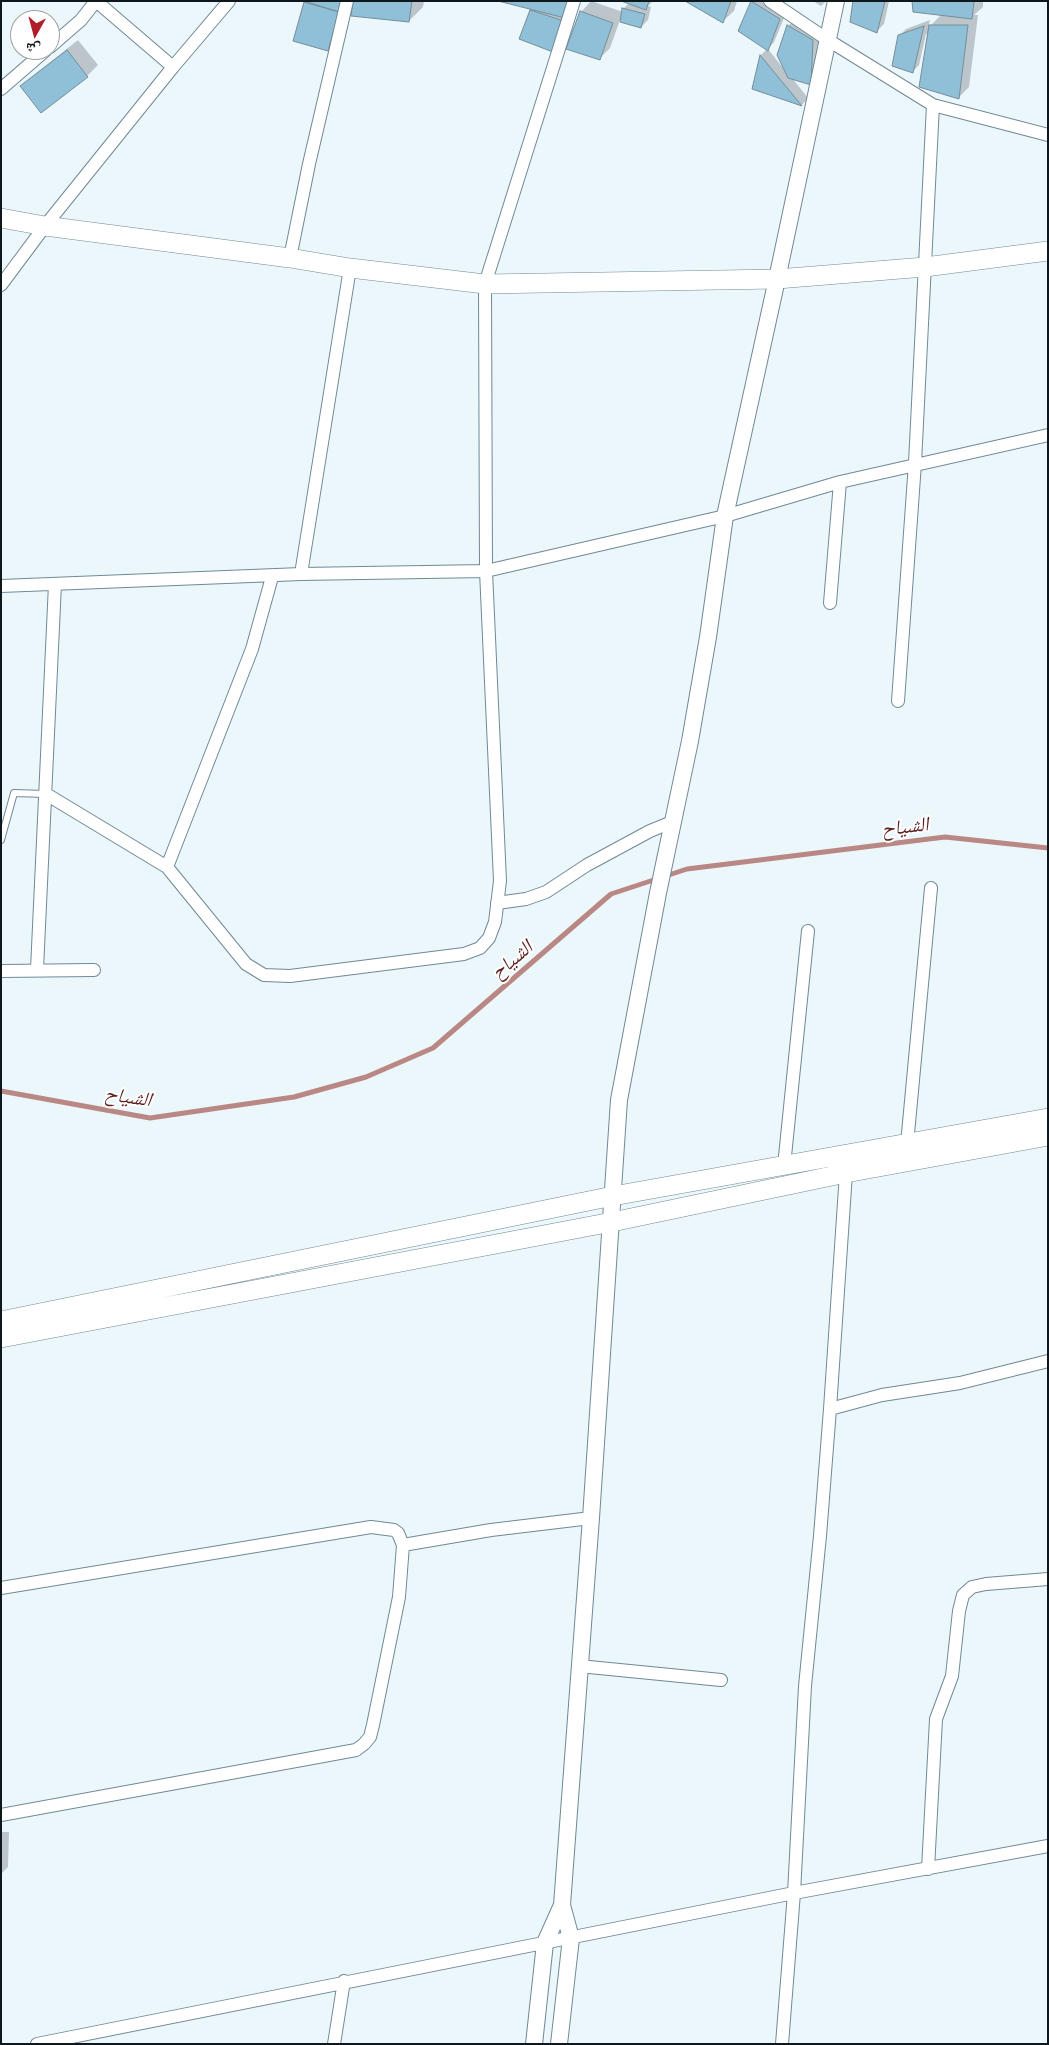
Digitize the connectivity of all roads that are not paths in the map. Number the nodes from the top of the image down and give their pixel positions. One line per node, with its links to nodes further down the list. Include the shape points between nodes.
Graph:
1 (229, 1): 9 (street)
2 (347, 1): 16 (street)
3 (574, 1): 20 (street)
4 (770, 1): 7 (street)
5 (836, 1): 7 (street)
6 (60, 38): 9 (street, via 96,1)
7 (828, 40): 11 (street); 19 (street)
8 (34, 60): 10 (street)
9 (173, 67): 14 (street)
10 (1, 89)
11 (933, 105): 12 (street); 17 (street)
12 (1048, 135)
13 (1, 218): 14 (main road)
14 (45, 226): 16 (main road); 21 (street)
15 (1048, 252): 17 (main road)
16 (290, 258): 18 (main road)
17 (925, 267): 19 (main road); 23 (street)
18 (350, 268): 20 (main road); 27 (street)
19 (777, 279): 20 (main road); 25 (street)
20 (485, 284): 26 (street)
21 (1, 285)
22 (1048, 435): 23 (street)
23 (915, 463): 24 (street); 32 (street)
24 (840, 482): 25 (street); 31 (street)
25 (724, 516): 26 (street); 34 (street, via 705,656)
26 (486, 572): 27 (street); 38 (street, via 499,825)
27 (301, 574): 28 (street)
28 (272, 577): 29 (street); 36 (street, via 252,649)
29 (55, 584): 30 (street); 33 (street)
30 (1, 586)
31 (830, 603)
32 (898, 702)
33 (46, 794): 35 (lane, via 14,793); 36 (street); 40 (street)
34 (672, 822): 38 (street, via 587,865 546,892 526,900); 48 (street, via 620,1100)
35 (1, 840)
36 (167, 867): 38 (street, via 246,964 264,975 273,976 464,954 480,948 489,938)
37 (931, 888): 45 (street)
38 (497, 903)
39 (808, 930): 46 (street)
40 (37, 969): 41 (street); 42 (street)
41 (94, 970)
42 (1, 971)
43 (1048, 1118): 45 (main road)
44 (1048, 1136): 47 (main road)
45 (907, 1144): 46 (main road)
46 (784, 1166): 48 (main road)
47 (846, 1173): 49 (main road); 53 (street)
48 (613, 1196): 49 (street); 50 (main road)
49 (612, 1222): 51 (main road); 54 (street)
50 (1, 1321)
51 (1, 1338)
52 (1048, 1361): 53 (street, via 960,1383 882,1395)
53 (830, 1409): 63 (street, via 805,1686)
54 (591, 1518): 55 (street); 58 (street)
55 (403, 1545): 57 (street, via 394,1530 371,1527); 60 (street, via 399,1596 373,1724 370,1737 356,1750)
56 (1048, 1579): 62 (street, via 986,1584 972,1587 963,1595 952,1676 935,1726)
57 (1, 1588)
58 (579, 1666): 59 (street); 64 (street)
59 (721, 1680)
60 (1, 1815)
61 (1048, 1846): 62 (street)
62 (928, 1869): 63 (street)
63 (794, 1893): 65 (street); 73 (street)
64 (562, 1905): 65 (street); 66 (street)
65 (571, 1938): 66 (street); 72 (street)
66 (545, 1943): 67 (street); 71 (street)
67 (344, 1981): 68 (street); 70 (street)
68 (75, 2040): 69 (street)
69 (37, 2044)
70 (334, 2044)
71 (534, 2044)
72 (559, 2044)
73 (782, 2044)

